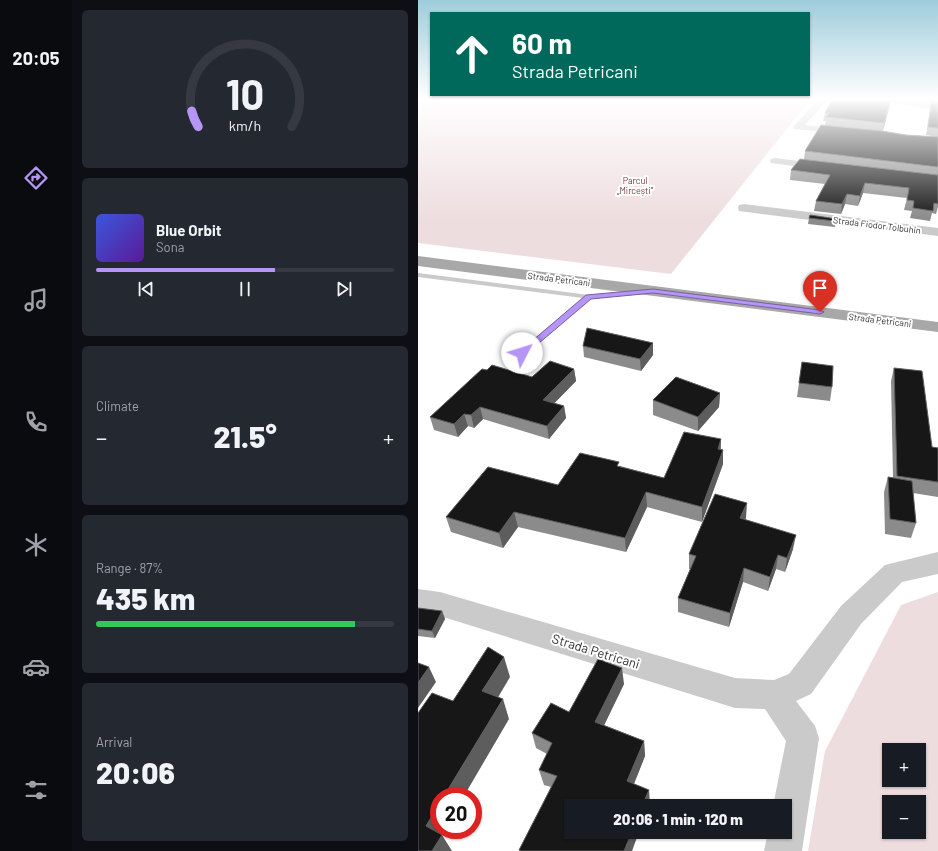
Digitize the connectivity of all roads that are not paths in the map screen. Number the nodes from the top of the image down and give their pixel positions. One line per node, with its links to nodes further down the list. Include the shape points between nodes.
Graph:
1 (775, 161): 2 (street)
2 (837, 169)
3 (744, 208): 4 (street, Strada Fiodor Tolbuhin)
4 (938, 232)
5 (418, 261): 7 (main road, Strada Petricani)
6 (418, 275): 8 (lane)
7 (653, 291): 8 (lane); 9 (main road, Strada Petricani)
8 (589, 297): 10 (lane)
9 (938, 327)
10 (522, 353)
11 (938, 563): 13 (street, Strada Petricani, via 894,573 851,615 800,684)
12 (418, 601): 13 (street, Strada Petricani, via 469,612 735,694)
13 (774, 695): 14 (street, via 803,738)
14 (783, 851)

